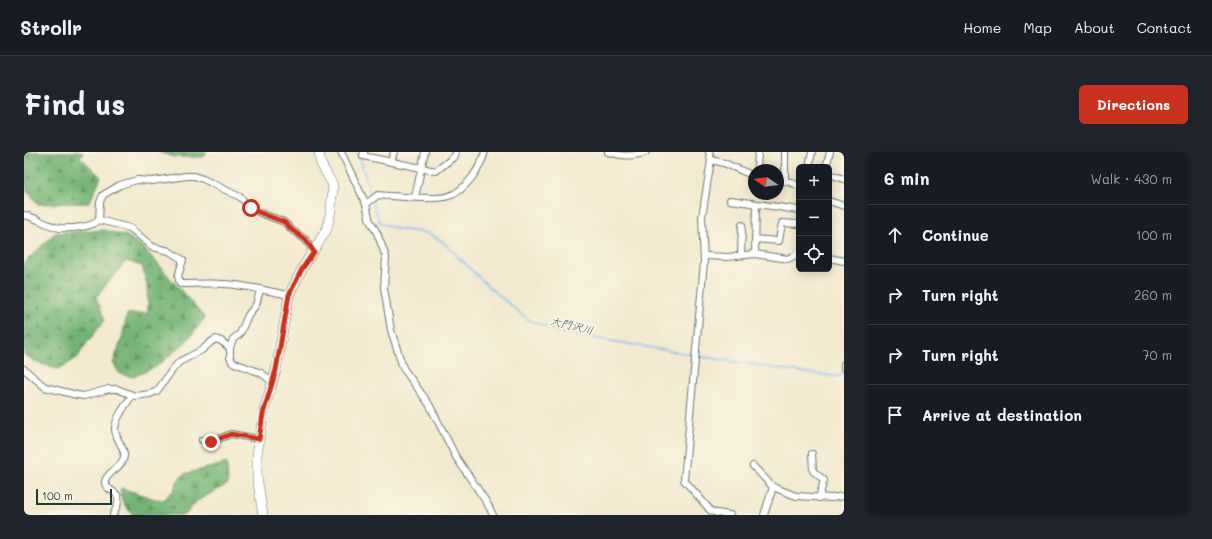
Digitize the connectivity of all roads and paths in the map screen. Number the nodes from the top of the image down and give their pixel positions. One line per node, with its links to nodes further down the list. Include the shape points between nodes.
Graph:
1 (320, 152): 38 (street, via 321,164 333,186 333,195 328,230)
2 (341, 152): 27 (street)
3 (364, 152): 16 (street, via 363,156)
4 (394, 152): 16 (street)
5 (425, 152): 20 (street)
6 (456, 152): 20 (street, via 455,156 436,171)
7 (484, 152): 26 (street, via 482,162 458,191 443,197)
8 (608, 152): 9 (street, via 618,155 639,155)
9 (646, 152)
10 (709, 152): 15 (street)
11 (758, 152): 17 (street)
12 (785, 152): 24 (street)
13 (812, 152): 18 (street)
14 (830, 152): 19 (street)
15 (711, 160): 21 (street, via 724,162); 41 (street, via 702,218)
16 (391, 162): 20 (street)
17 (757, 164)
18 (810, 164)
19 (827, 164)
20 (421, 169): 26 (street)
21 (748, 173)
22 (832, 175): 23 (street)
23 (844, 179)
24 (785, 182): 25 (street)
25 (796, 185)
26 (415, 197): 27 (street, via 378,195)
27 (371, 200): 62 (street, via 370,221 386,257 384,288 391,330 404,368 429,404 456,457)
28 (730, 200): 30 (street)
29 (832, 202): 31 (street)
30 (756, 204): 32 (street); 37 (street)
31 (844, 206)
32 (796, 210)
33 (24, 215): 34 (street, via 60,228 88,226)
34 (99, 220): 38 (street, via 103,195 120,185 137,180 152,181 194,176 240,197 258,212 284,222 306,240); 45 (street, via 130,228 153,247 183,260 178,276 180,284 223,284)
35 (796, 224): 37 (street, via 782,222 779,241)
36 (742, 225): 42 (street)
37 (755, 239): 39 (street)
38 (314, 252): 46 (street)
39 (755, 254): 40 (street, via 788,259); 42 (street)
40 (796, 255)
41 (704, 256): 42 (street); 63 (street, via 684,480 712,511)
42 (741, 256)
43 (832, 259): 44 (street)
44 (844, 261)
45 (260, 290): 46 (street); 47 (street, via 256,305 248,315 240,334 233,339)
46 (289, 295): 51 (street)
47 (230, 348): 51 (street, via 232,362 262,373); 52 (street, via 216,339 172,369 157,391)
48 (844, 364): 49 (street)
49 (844, 368)
50 (24, 369): 52 (street, via 45,386 77,395 84,396 118,389)
51 (273, 382): 53 (street, via 263,414)
52 (132, 395): 60 (street, via 115,427 124,454 123,462 105,482 108,489 118,498)
53 (259, 439): 54 (street, via 231,434 211,442); 61 (street, via 256,455 257,477)
54 (202, 440)
55 (812, 454): 59 (street, via 813,471 824,480)
56 (753, 466): 57 (street)
57 (773, 487): 59 (street, via 796,496); 64 (street)
58 (844, 496): 59 (street)
59 (819, 498)
60 (113, 515)
61 (263, 515)
62 (493, 515)
63 (730, 515)
64 (764, 515)

